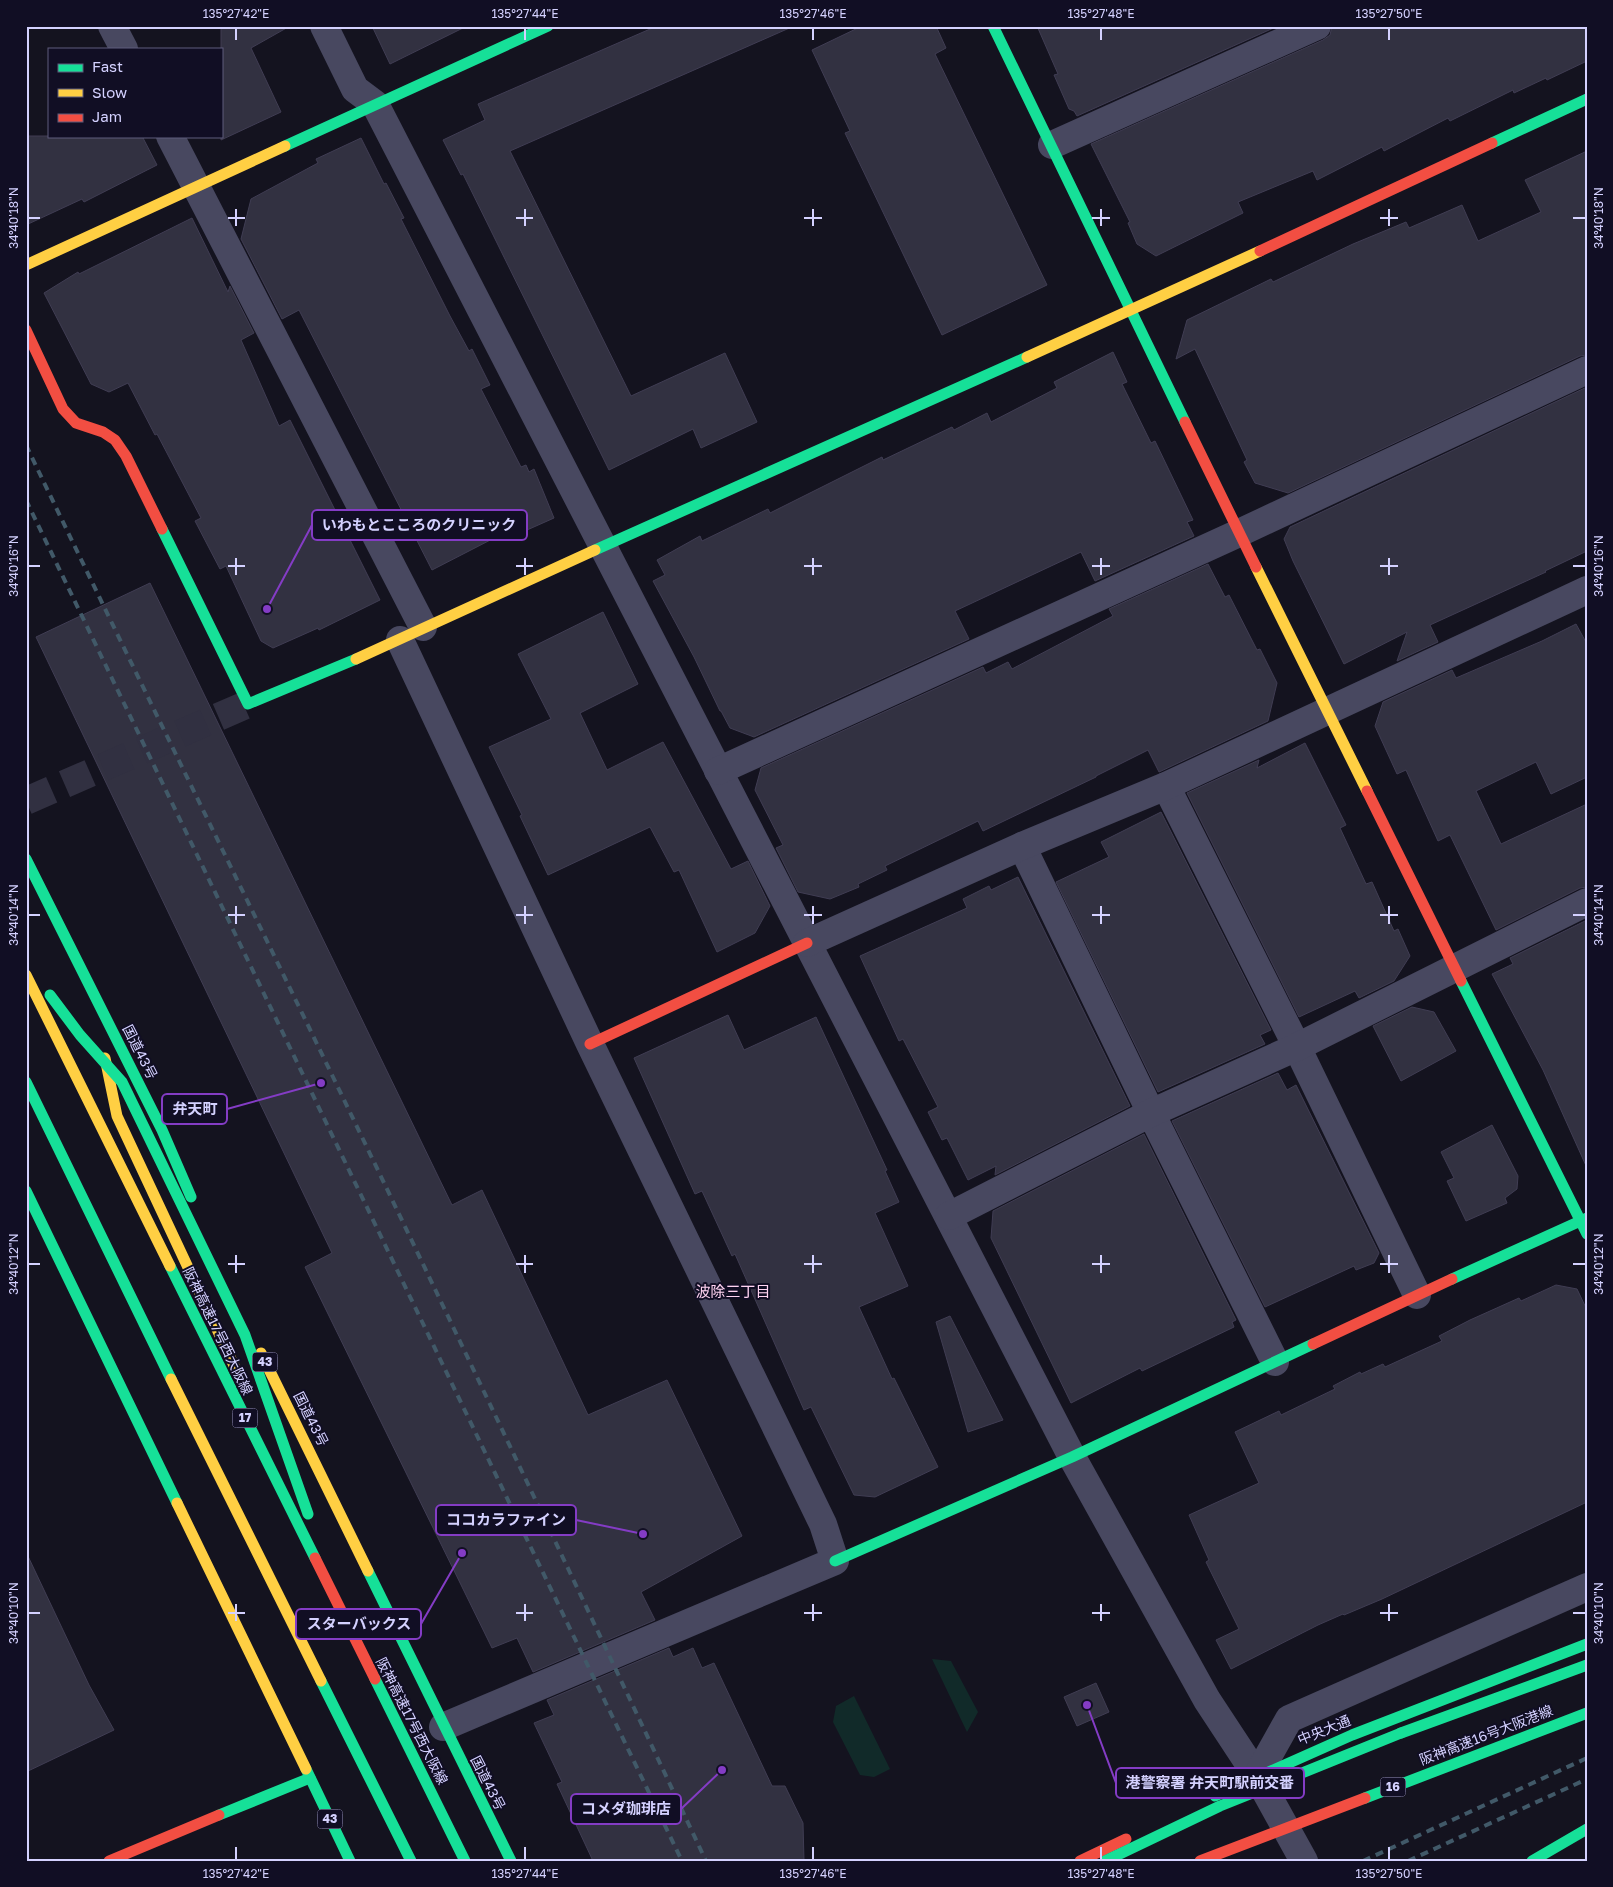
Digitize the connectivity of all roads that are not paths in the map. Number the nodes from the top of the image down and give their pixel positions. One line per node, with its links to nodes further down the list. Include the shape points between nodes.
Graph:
1 (112, 26): 6 (street)
2 (324, 26): 8 (street, via 356,89)
3 (548, 26): 8 (main road)
4 (993, 26): 10 (main road)
5 (1317, 26): 10 (street)
6 (123, 48)
7 (1587, 100): 13 (main road)
8 (375, 104): 11 (main road); 17 (street)
9 (171, 138): 11 (street)
10 (1052, 145): 13 (main road)
11 (197, 187): 12 (main road); 19 (street)
12 (26, 265)
13 (1132, 310): 16 (main road); 17 (main road)
14 (26, 330): 19 (main road, via 63,409 76,423 103,432 115,440 126,456 248,704)
15 (1587, 370): 16 (street)
16 (1239, 533): 20 (main road); 21 (street)
17 (604, 546): 19 (main road); 21 (street)
18 (1587, 590): 20 (street)
19 (411, 633): 31 (street)
20 (1328, 712): 22 (street); 28 (main road)
21 (718, 771): 26 (street)
22 (1166, 786): 23 (street); 32 (street)
23 (1022, 846): 26 (street); 34 (street)
24 (26, 860): 30 (main road, 国道43号 / 43)
25 (1587, 902): 28 (street)
26 (807, 943): 31 (main road); 36 (street)
27 (26, 964): 46 (main road, 17, bridge, via 80,1035 122,1082 245,1336)
28 (1454, 968): 32 (street); 37 (main road)
29 (26, 975): 46 (main road, 阪神高速17号西大阪線 / 17, bridge)
30 (90, 988): 41 (main road, 国道43号, via 117,1116); 50 (main road, 国道43号 / 43, via 162,1130 237,1304)
31 (590, 1044): 44 (street, via 823,1524)
32 (1297, 1047): 34 (street); 39 (street)
33 (26, 1082): 56 (main road)
34 (1151, 1113): 36 (street); 40 (street)
35 (26, 1191): 52 (main road, 43)
36 (949, 1216): 43 (street)
37 (1584, 1220): 38 (main road); 39 (main road)
38 (1587, 1234)
39 (1417, 1295): 40 (main road)
40 (1274, 1362): 43 (main road)
41 (242, 1383)
42 (268, 1436): 57 (main road, via 431,1767 453,1837)
43 (1072, 1457): 44 (main road); 51 (street, via 1207,1700)
44 (835, 1562): 50 (street)
45 (1587, 1587): 51 (street, via 1289,1719)
46 (340, 1610): 58 (main road, 阪神高速17号西大阪線 / 17, bridge)
47 (1587, 1644): 51 (main road, 中央大通, via 1333,1742)
48 (1587, 1665): 61 (main road, bridge, via 1275,1783)
49 (1587, 1713): 62 (main road, 阪神高速16号大阪港線 / 16, bridge)
50 (443, 1727): 59 (main road, 国道43号 / 43)
51 (1257, 1776): 60 (main road, 中央大通); 63 (street)
52 (310, 1778): 54 (main road); 55 (main road, 43)
53 (1587, 1829): 64 (main road)
54 (109, 1861)
55 (350, 1861)
56 (412, 1861)
57 (450, 1861)
58 (465, 1861)
59 (511, 1861)
60 (1080, 1861)
61 (1105, 1861)
62 (1200, 1861)
63 (1304, 1861)
64 (1532, 1861)

